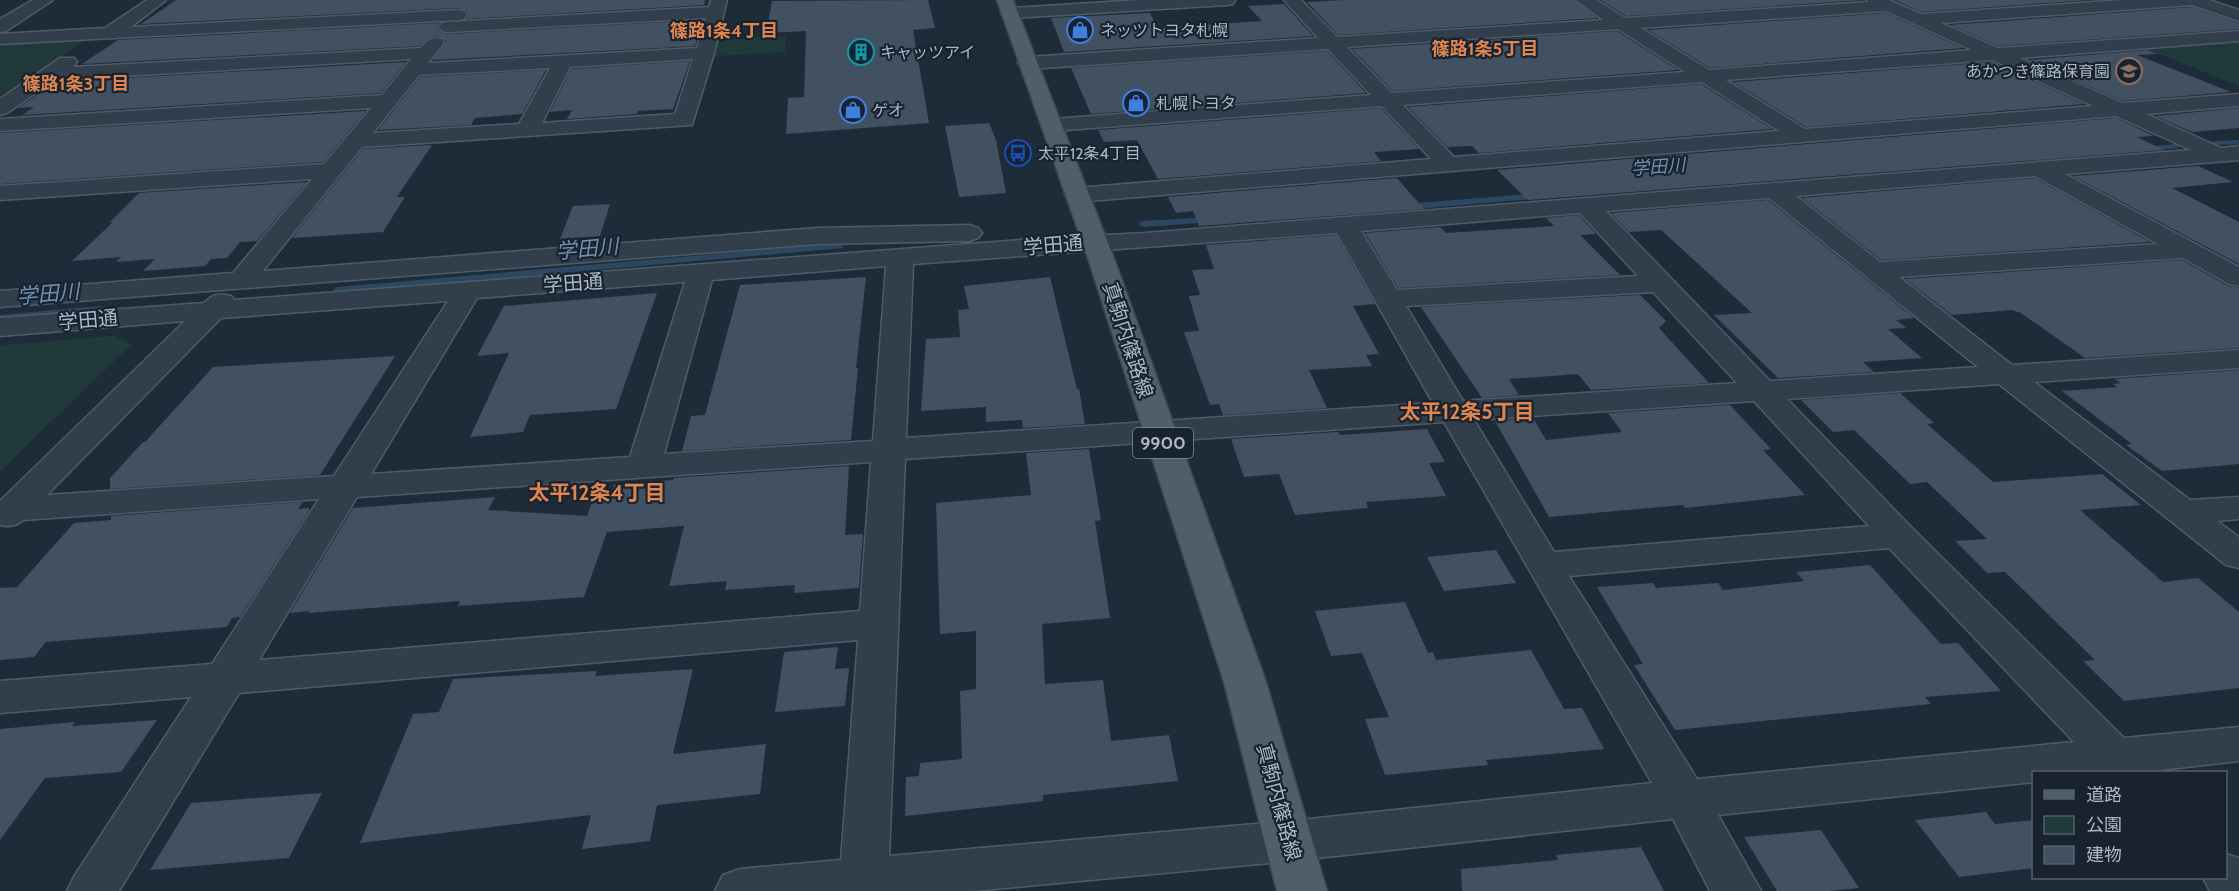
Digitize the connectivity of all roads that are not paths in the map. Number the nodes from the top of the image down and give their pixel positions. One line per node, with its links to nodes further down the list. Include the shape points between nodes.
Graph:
1 (45, 0): 15 (street)
2 (158, 0): 16 (street)
3 (471, 0): 13 (street)
4 (1227, 0): 10 (street)
5 (1292, 0): 19 (street)
6 (1584, 0): 14 (street)
7 (2194, 0): 11 (street); 12 (street)
8 (1882, 3): 12 (street); 14 (street)
9 (718, 6): 13 (street); 20 (street)
10 (1008, 7): 24 (main road, 真駒内篠路線 / 9900)
11 (2239, 16)
12 (1919, 20): 21 (street)
13 (453, 21): 16 (street); 22 (street)
14 (1622, 24): 19 (street); 26 (street)
15 (0, 27)
16 (109, 33): 18 (street); 25 (street)
17 (2239, 36): 21 (street)
18 (0, 39)
19 (1332, 43): 24 (street); 27 (street)
20 (705, 53): 23 (street); 34 (street, via 684,120)
21 (1996, 54): 26 (street); 31 (street)
22 (419, 61): 23 (street); 25 (street); 29 (street)
23 (563, 61): 34 (street)
24 (1028, 63): 33 (main road, 真駒内篠路線 / 9900)
25 (50, 74): 30 (street)
26 (1706, 76): 27 (street); 35 (street)
27 (1387, 100): 33 (street); 39 (street)
28 (2239, 100): 31 (street)
29 (387, 101): 32 (street); 36 (street)
30 (0, 109)
31 (2120, 109): 35 (street); 37 (street)
32 (0, 125)
33 (1053, 125): 44 (main road, 真駒内篠路線 / 9900)
34 (528, 130): 36 (street)
35 (1800, 135): 39 (street)
36 (354, 141): 41 (street)
37 (2227, 153): 38 (street); 40 (street)
38 (2239, 164)
39 (1449, 165): 44 (street)
40 (2037, 168): 42 (street); 48 (street)
41 (330, 171): 43 (street); 53 (street)
42 (1774, 190): 45 (street); 50 (street)
43 (0, 193)
44 (1077, 195): 47 (main road, 真駒内篠路線 / 9900)
45 (1586, 205): 46 (street); 54 (street)
46 (1346, 225): 47 (street); 57 (street)
47 (1093, 243): 49 (street, 学田通); 53 (street, 学田通, via 953,231 818,236); 64 (main road, 真駒内篠路線 / 9900)
48 (2188, 250): 50 (street); 52 (street)
49 (900, 257): 51 (street, 学田通); 65 (street)
50 (1877, 270): 61 (street)
51 (701, 273): 55 (street, 学田通); 66 (street)
52 (2239, 278)
53 (239, 281): 56 (street, 学田通); 58 (street)
54 (1659, 283): 57 (street); 62 (street)
55 (468, 291): 58 (street, 学田通); 67 (street)
56 (0, 299)
57 (1388, 299): 63 (street)
58 (216, 310): 59 (street, 学田通); 70 (street)
59 (0, 327)
60 (2239, 359): 61 (street)
61 (2007, 376): 62 (street); 69 (street)
62 (1761, 390): 63 (street); 71 (street)
63 (1455, 413): 64 (street); 73 (street)
64 (1159, 433): 65 (street); 82 (main road, 真駒内篠路線 / 9900, via 1245,682)
65 (889, 450): 66 (street); 74 (street)
66 (644, 466): 67 (street)
67 (346, 487): 70 (street); 75 (street)
68 (2239, 508): 69 (street)
69 (2183, 512): 72 (street)
70 (6, 516)
71 (1899, 535): 73 (street); 78 (street)
72 (2239, 556)
73 (1543, 566): 81 (street)
74 (879, 624): 75 (street); 84 (street)
75 (226, 677): 76 (street); 86 (street)
76 (0, 696)
77 (2239, 744): 78 (street)
78 (2123, 764): 80 (street)
79 (2032, 771): 81 (street)
80 (2035, 771)
81 (1685, 799): 82 (street); 89 (street)
82 (1290, 841): 84 (street); 88 (main road, 真駒内篠路線 / 9900)
83 (2227, 876): 85 (street)
84 (863, 885): 87 (street)
85 (2239, 890)
86 (92, 891)
87 (740, 891)
88 (1302, 891)
89 (1736, 891)

